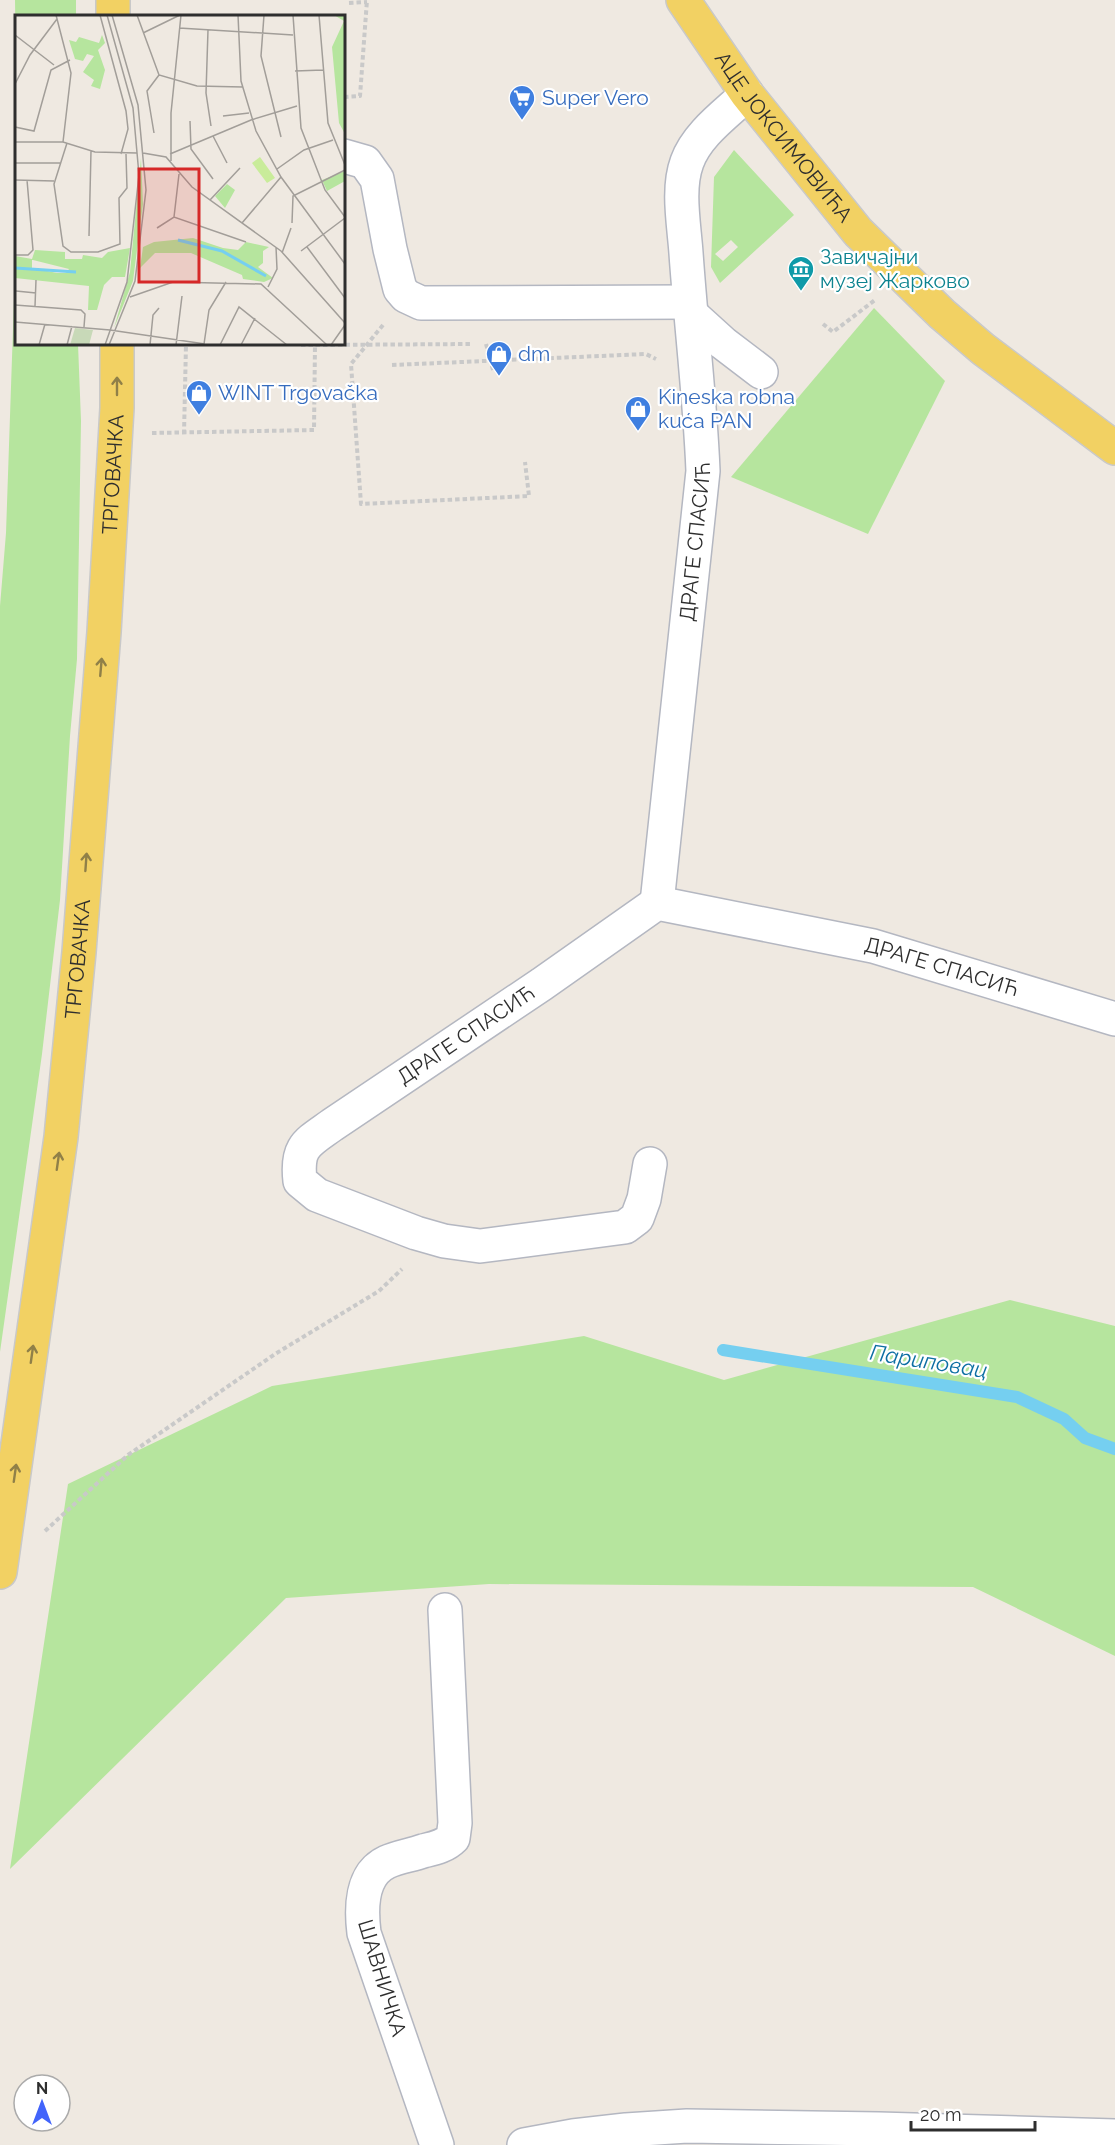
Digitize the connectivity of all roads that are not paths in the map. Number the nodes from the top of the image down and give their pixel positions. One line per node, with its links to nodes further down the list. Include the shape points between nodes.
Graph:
1 (683, 0): 2 (main road, АЦЕ ЈОКСИМОВИЋА)
2 (747, 94): 4 (street, ДРАГЕ СПАСИЋ, via 699,141 687,161 683,190); 7 (main road, АЦЕ ЈОКСИМОВИЋА, via 858,232 915,289 983,349)
3 (345, 156): 4 (street, via 365,162 377,179 400,289 421,303)
4 (690, 308): 6 (street, via 723,343); 8 (street, ДРАГЕ СПАСИЋ, via 703,471)
5 (117, 345): 11 (main road, ТРГОВАЧКА, one-way to 5, via 61,1137 79,952 104,632)
6 (761, 372)
7 (1115, 448)
8 (657, 903): 9 (street, ДРАГЕ СПАСИЋ, via 873,946); 10 (street, ДРАГЕ СПАСИЋ, via 332,1125 304,1146 298,1164 300,1181 317,1195 416,1233 480,1246 625,1227 637,1218)
9 (1115, 1019)
10 (650, 1164)
11 (0, 1572)
12 (445, 1610): 15 (street, ШАВНИЧКА, via 453,1838 440,1847 386,1862 372,1874 362,1911 364,1933)
13 (1115, 2136): 14 (street)
14 (877, 2137): 16 (street, via 687,2126 573,2136)
15 (437, 2145)
16 (524, 2145)

